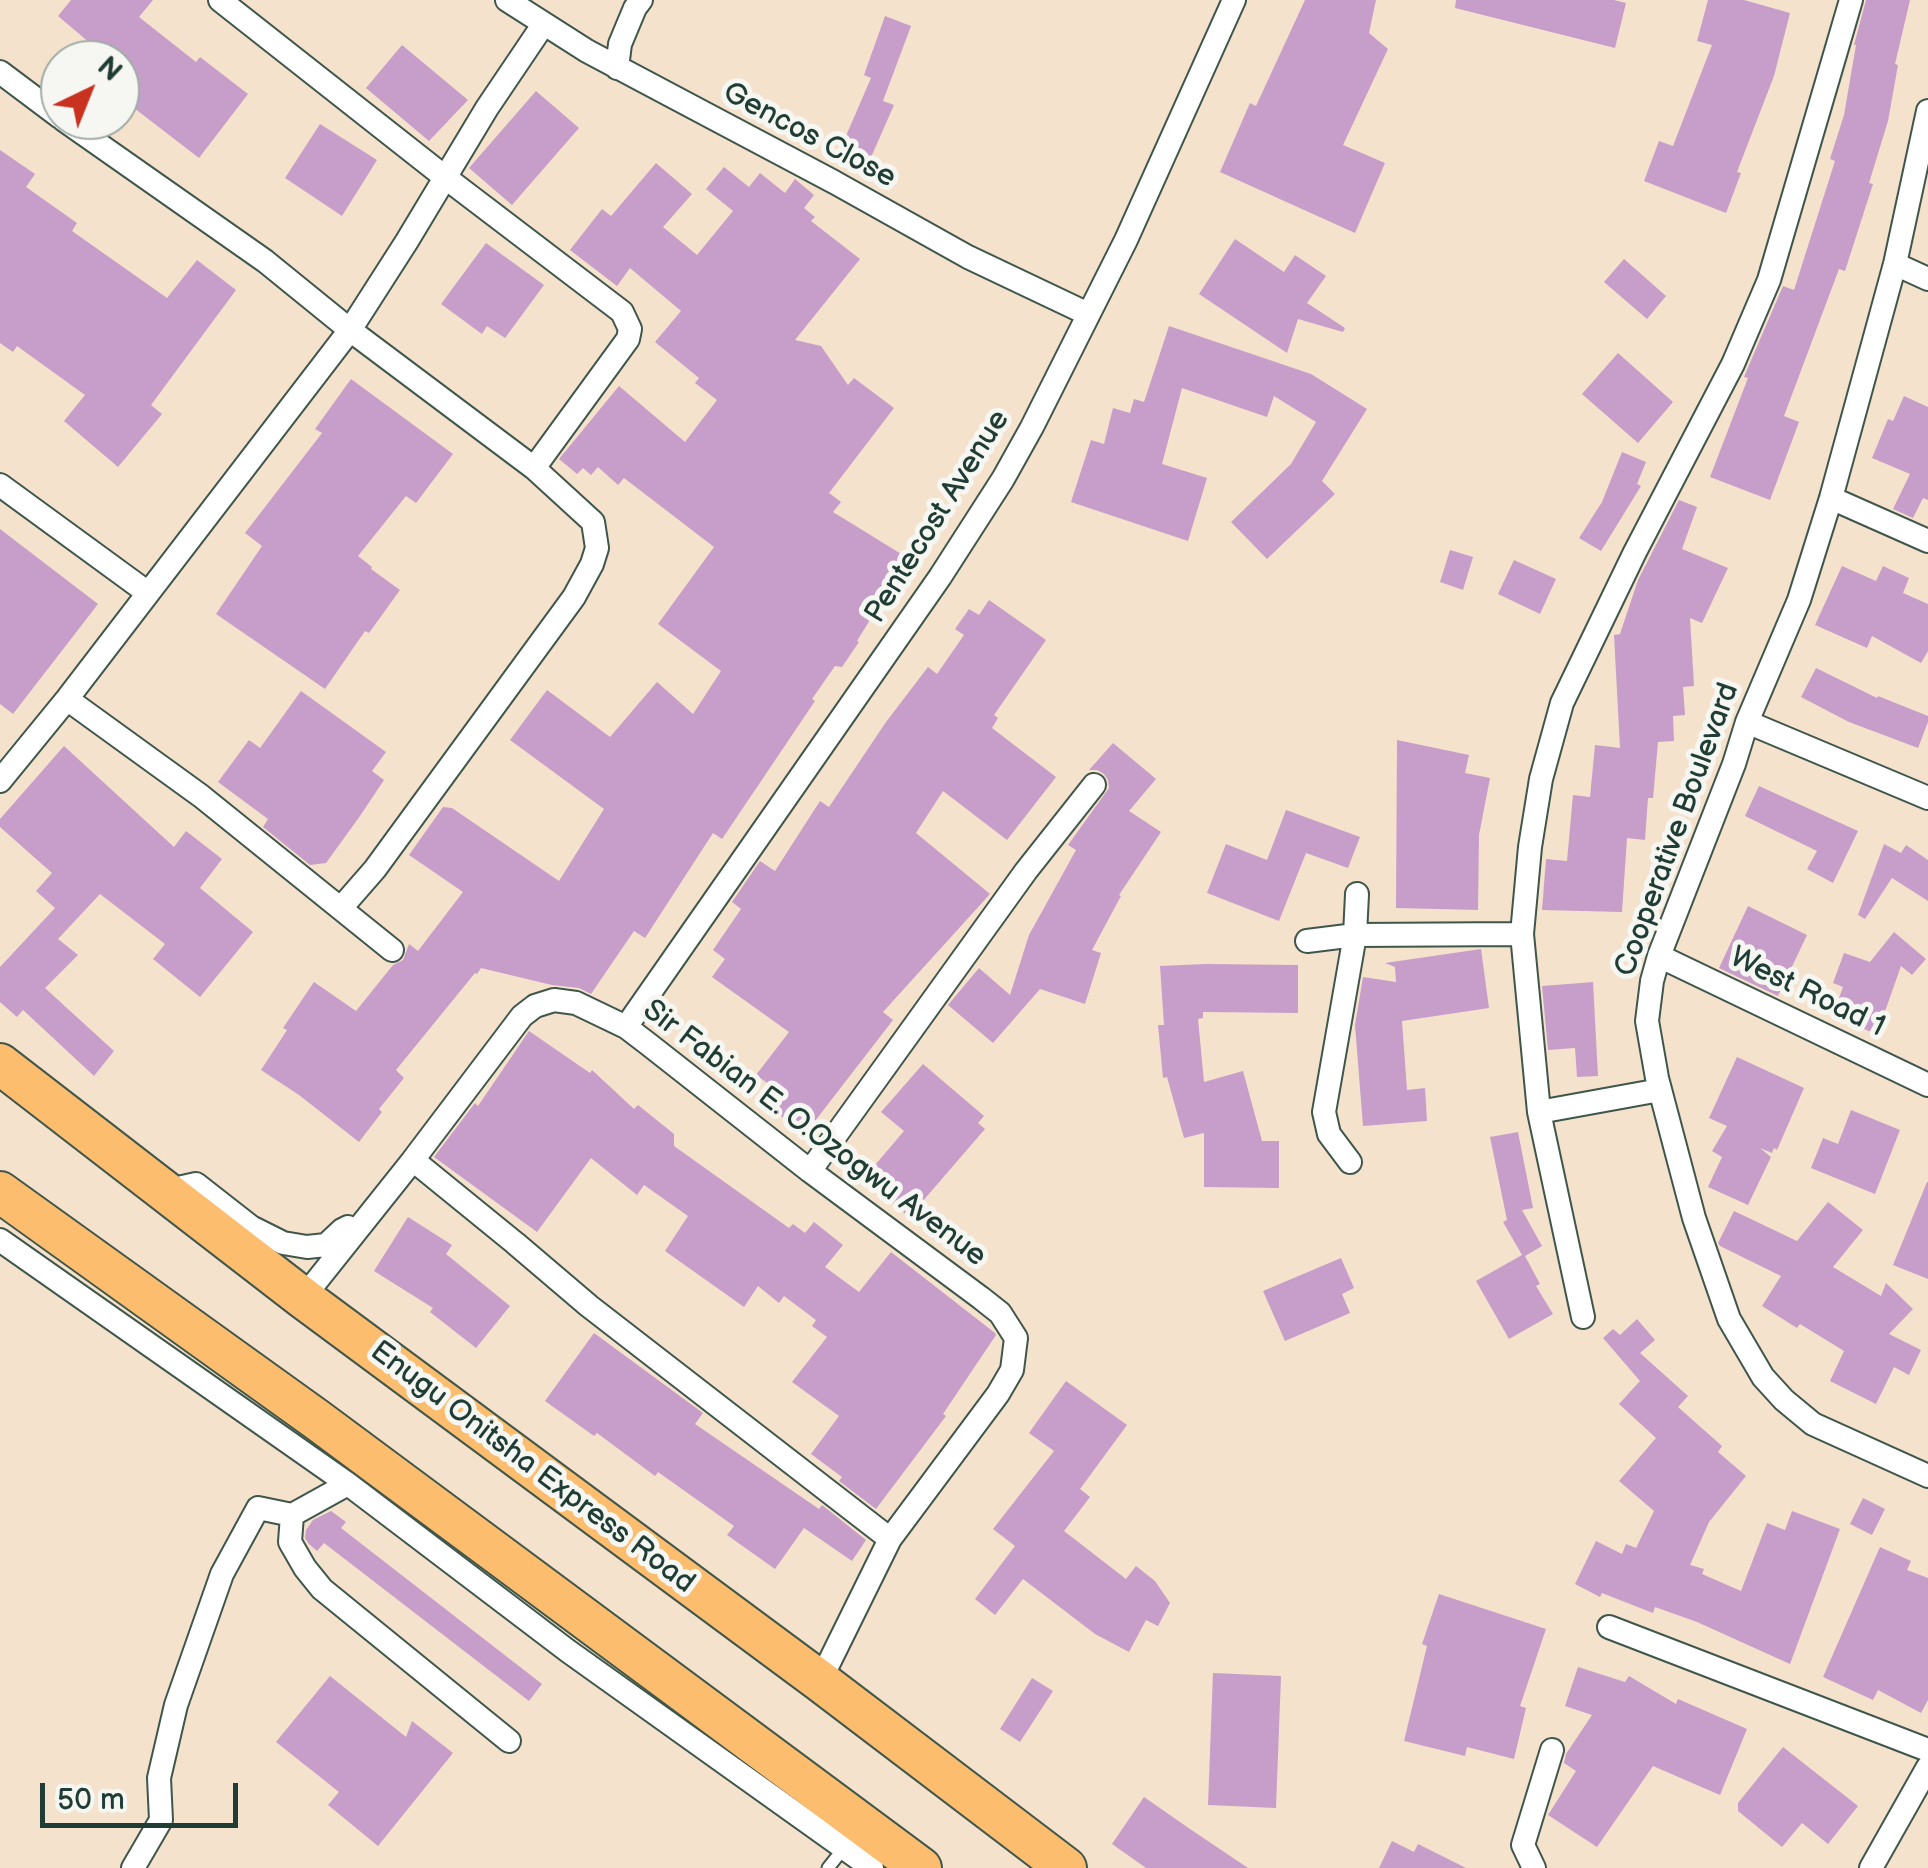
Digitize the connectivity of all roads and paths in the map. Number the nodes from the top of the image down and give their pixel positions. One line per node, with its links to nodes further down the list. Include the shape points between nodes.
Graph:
1 (220, 0): 12 (street)
2 (507, 0): 6 (street, Gencos Close)
3 (641, 0): 7 (street, via 620,44)
4 (1234, 0): 15 (street, Pentecost Avenue)
5 (1851, 0): 29 (street, via 1769,280 1734,364 1562,703 1541,779)
6 (543, 25): 7 (street, Gencos Close); 12 (street)
7 (617, 68): 15 (street, Gencos Close, via 968,258)
8 (0, 72): 9 (street)
9 (40, 102)
10 (1928, 111): 13 (street, Cooperative Boulevard)
11 (93, 140): 16 (street)
12 (446, 178): 16 (street); 17 (street, via 628,322 628,339)
13 (1895, 264): 14 (street); 19 (street, Cooperative Boulevard)
14 (1928, 279)
15 (1088, 314): 34 (street, Pentecost Avenue, via 1003,479 940,577)
16 (350, 330): 17 (street); 21 (street)
17 (534, 468): 28 (street, via 593,522 592,564)
18 (0, 484): 21 (street)
19 (1831, 498): 20 (street); 23 (street, Cooperative Boulevard, via 1799,600)
20 (1928, 542)
21 (148, 593): 22 (street)
22 (67, 699): 24 (street); 28 (street)
23 (1747, 722): 26 (street); 33 (street, Cooperative Boulevard)
24 (0, 781)
25 (1094, 785): 41 (street)
26 (1928, 798)
27 (1357, 894): 30 (street)
28 (341, 908): 32 (street)
29 (1522, 934): 30 (street); 38 (street)
30 (1355, 935): 31 (street); 40 (street, via 1324,1112 1329,1134)
31 (1307, 941)
32 (392, 950)
33 (1660, 956): 36 (street, West Road 1); 37 (street, Cooperative Boulevard, via 1647,1021)
34 (626, 1027): 39 (street, Sir Fabian E. O.Ozogwu Avenue, via 576,1003 535,1006); 41 (street, Sir Fabian E. O.Ozogwu Avenue)
35 (0, 1064): 42 (highway, Enugu Onitsha Express Road)
36 (1928, 1085)
37 (1660, 1090): 38 (street); 48 (street, Cooperative Boulevard, via 1729,1319 1763,1377 1813,1424)
38 (1540, 1112): 47 (street)
39 (412, 1160): 44 (street, Sir Fabian E. O.Ozogwu Avenue); 51 (street, via 588,1306)
40 (1350, 1162)
41 (810, 1171): 51 (street, Sir Fabian E. O.Ozogwu Avenue, via 1000,1313 1016,1338 1012,1370 998,1394)
42 (165, 1190): 44 (street, via 196,1184 251,1227 308,1248 326,1245); 46 (highway, Enugu Onitsha Express Road)
43 (0, 1192): 62 (highway)
44 (365, 1220): 46 (street, Sir Fabian E. O.Ozogwu Avenue)
45 (0, 1240): 49 (street)
46 (303, 1298): 53 (highway, Enugu Onitsha Express Road)
47 (1583, 1317)
48 (1928, 1476)
49 (348, 1484): 50 (street); 58 (street)
50 (292, 1515): 54 (street, via 290,1542 322,1589); 59 (street, via 258,1508 222,1574 176,1705 160,1778 161,1820)
51 (890, 1538): 53 (street, Sir Fabian E. O.Ozogwu Avenue)
52 (1609, 1627): 56 (street)
53 (820, 1681): 63 (highway, Enugu Onitsha Express Road)
54 (509, 1741)
55 (1552, 1750): 64 (street, via 1523,1845)
56 (1928, 1750)
57 (1928, 1767): 65 (street)
58 (844, 1848): 60 (lane); 61 (street)
59 (133, 1868)
60 (828, 1868)
61 (872, 1868)
62 (921, 1868)
63 (1066, 1868)
64 (1534, 1868)
65 (1871, 1868)

